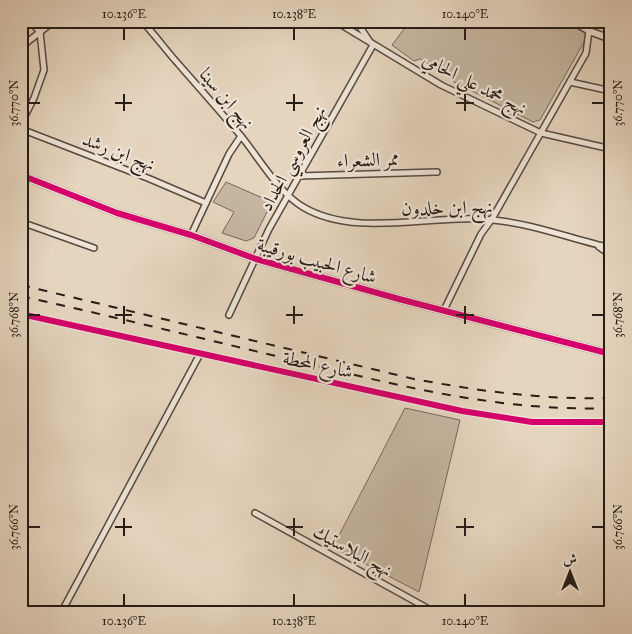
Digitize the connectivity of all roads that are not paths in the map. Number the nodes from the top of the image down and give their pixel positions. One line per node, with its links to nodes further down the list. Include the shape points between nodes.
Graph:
1 (30, 21): 9 (street)
2 (54, 21): 9 (street)
3 (142, 21): 18 (street, نهج ابن سينا)
4 (335, 21): 11 (street, نهج محمد علي الحامي)
5 (356, 21): 11 (street)
6 (571, 21): 8 (street)
7 (593, 21): 8 (street)
8 (589, 31): 10 (street); 13 (street, via 586,53)
9 (40, 32): 12 (street); 15 (street, via 44,70)
10 (611, 40)
11 (372, 44): 17 (street, نهج محمد علي الحامي, via 441,85); 22 (street, نهج العروسي الحداد)
12 (21, 47)
13 (570, 82): 14 (street); 17 (street)
14 (611, 91)
15 (21, 124)
16 (21, 128): 24 (street, نهج ابن رشد)
17 (541, 133): 19 (street, نهج محمد علي الحامي); 25 (street)
18 (241, 136): 23 (street, نهج ابن سينا); 24 (street)
19 (611, 149)
20 (437, 172): 22 (street, ممر الشعراء)
21 (21, 175): 27 (street, شارع الحبيب بورقيبة)
22 (299, 176): 23 (street, نهج العروسي الحداد)
23 (288, 194): 25 (street, نهج ابن خلدون, via 302,206 338,220 363,223); 32 (street, نهج العروسي الحداد)
24 (206, 203): 27 (street)
25 (492, 219): 28 (street, نهج ابن خلدون, via 555,232); 33 (street, via 481,234)
26 (21, 222): 29 (street)
27 (191, 236): 32 (street, شارع الحبيب بورقيبة)
28 (597, 245): 30 (street, نهج ابن خلدون); 31 (street)
29 (94, 248)
30 (611, 248)
31 (611, 255)
32 (256, 259): 33 (street, شارع الحبيب بورقيبة); 35 (street, نهج العروسي الحداد)
33 (444, 310): 37 (street, شارع الحبيب بورقيبة)
34 (21, 314): 36 (street, شارع المحطة)
35 (229, 315)
36 (200, 354): 38 (street, شارع المحطة, via 502,418 553,423); 40 (street)
37 (611, 354)
38 (611, 422)
39 (255, 513): 41 (street, نهج البلاستيك)
40 (61, 613)
41 (436, 613)

